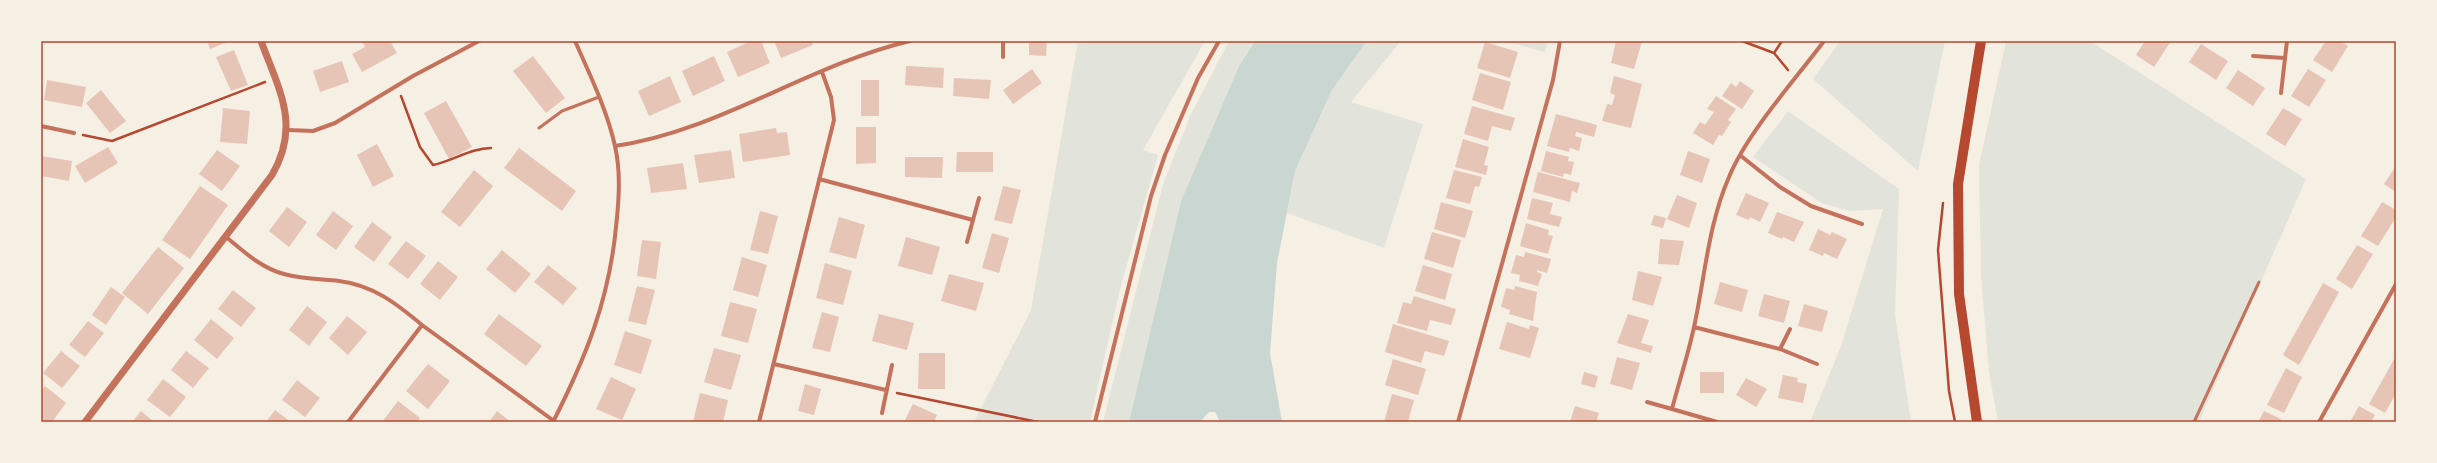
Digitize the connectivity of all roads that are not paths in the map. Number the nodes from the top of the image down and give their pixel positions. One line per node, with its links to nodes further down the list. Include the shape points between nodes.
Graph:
1 (261, 41): 19 (street, via 282,97)
2 (480, 41): 19 (street, via 322,129)
3 (575, 41): 16 (street)
4 (910, 41): 14 (street)
5 (1003, 41): 12 (street)
6 (1219, 41): 46 (street, via 1198,78 1160,168)
7 (1560, 41): 47 (street, via 1553,80)
8 (1824, 41): 22 (street)
9 (1981, 41): 49 (main road, via 1958,184 1959,294)
10 (2287, 41): 13 (street)
11 (2253, 56): 13 (street)
12 (1003, 57)
13 (2284, 58): 15 (street)
14 (822, 72): 21 (street, via 694,126 640,143); 23 (street, via 831,97 834,120)
15 (2281, 93)
16 (599, 97): 18 (lane, via 562,111); 21 (street)
17 (41, 126): 20 (street)
18 (539, 128)
19 (288, 130): 27 (street, via 280,161 272,175)
20 (74, 133)
21 (615, 146): 42 (street, via 620,192 610,276 598,322 580,369)
22 (1741, 156): 26 (street, via 1780,187 1811,206); 32 (street, via 1729,176 1717,211 1709,241)
23 (819, 180): 25 (street); 35 (street)
24 (979, 198): 25 (street)
25 (973, 220): 28 (street)
26 (1862, 224)
27 (225, 236): 31 (street, via 255,261 283,274 341,281 368,288 392,300); 43 (street)
28 (967, 242)
29 (2259, 282): 50 (lane)
30 (2396, 284): 51 (street)
31 (422, 325): 42 (street); 44 (street)
32 (1694, 327): 34 (street); 40 (street)
33 (1790, 329): 34 (street)
34 (1780, 349): 36 (street)
35 (774, 364): 38 (street); 45 (street)
36 (1817, 364)
37 (892, 365): 38 (street)
38 (886, 390): 41 (street)
39 (1646, 402): 40 (street)
40 (1672, 409): 48 (street)
41 (882, 413)
42 (554, 421)
43 (85, 422)
44 (348, 422)
45 (759, 422)
46 (1095, 422)
47 (1458, 422)
48 (1717, 422)
49 (1977, 422)
50 (2194, 422)
51 (2319, 422)

